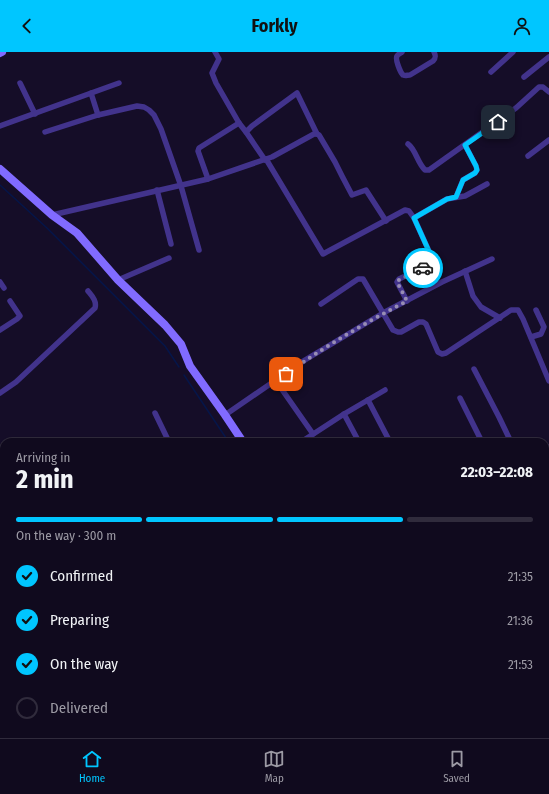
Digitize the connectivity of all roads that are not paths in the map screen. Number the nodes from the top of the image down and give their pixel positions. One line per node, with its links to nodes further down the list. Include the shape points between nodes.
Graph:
1 (215, 52): 14 (street, via 219,60 212,73)
2 (402, 52): 3 (street, via 397,55 396,61 402,73 407,76 433,61 436,57)
3 (434, 52)
4 (513, 52): 6 (street)
5 (549, 57): 7 (street)
6 (491, 72)
7 (524, 77)
8 (20, 83): 12 (street)
9 (119, 83): 11 (street)
10 (549, 92): 21 (street, via 539,87 516,108)
11 (91, 93): 12 (street); 13 (street)
12 (35, 114): 15 (street)
13 (98, 115): 16 (street); 27 (street, via 137,106 149,110 162,129)
14 (239, 123): 17 (street); 25 (street, via 199,148)
15 (0, 126)
16 (44, 132)
17 (246, 132): 18 (street, via 297,93); 23 (street)
18 (317, 134): 23 (street); 32 (street, via 352,195 366,190)
19 (549, 140): 22 (street)
20 (408, 144): 21 (street, via 427,171)
21 (465, 145): 29 (street, via 477,170 463,180)
22 (528, 156)
23 (266, 159): 25 (street); 32 (street, via 323,254)
24 (0, 169): 30 (street)
25 (208, 179): 27 (street)
26 (487, 184): 29 (street, via 465,196)
27 (180, 186): 28 (street); 34 (street)
28 (157, 190): 30 (street); 33 (street)
29 (456, 197): 31 (street, via 447,199)
30 (52, 215): 38 (street, via 77,233)
31 (414, 218): 32 (street, via 407,210); 43 (street, via 433,262 397,282)
32 (386, 221)
33 (171, 244)
34 (199, 250)
35 (169, 258): 38 (street)
36 (492, 259): 37 (street)
37 (466, 271): 43 (street); 47 (street, via 473,296 481,307)
38 (118, 280): 61 (street, via 181,344 190,366)
39 (0, 282): 40 (street)
40 (4, 288)
41 (88, 291): 56 (street, via 96,303 95,308 22,376)
42 (10, 301): 48 (street, via 20,316)
43 (407, 301): 46 (street)
44 (321, 304): 46 (street, via 361,278 365,280)
45 (536, 310): 49 (street, via 544,327)
46 (383, 313): 47 (street, via 395,332 401,332 419,322 426,324 438,352 442,354); 53 (street, via 305,360)
47 (500, 318): 51 (street, via 512,310 518,310)
48 (0, 330)
49 (542, 332): 50 (street); 51 (street)
50 (549, 332)
51 (531, 337): 54 (street)
52 (474, 369): 69 (street)
53 (276, 381): 61 (street); 62 (street)
54 (549, 381)
55 (385, 390): 58 (street)
56 (0, 393)
57 (460, 398): 68 (street)
58 (368, 400): 60 (street); 67 (street)
59 (155, 413): 63 (street)
60 (344, 414): 62 (street); 66 (street)
61 (225, 415): 64 (street)
62 (313, 434): 65 (street)
63 (167, 438)
64 (237, 438)
65 (307, 438)
66 (357, 438)
67 (388, 438)
68 (480, 438)
69 (509, 438)

